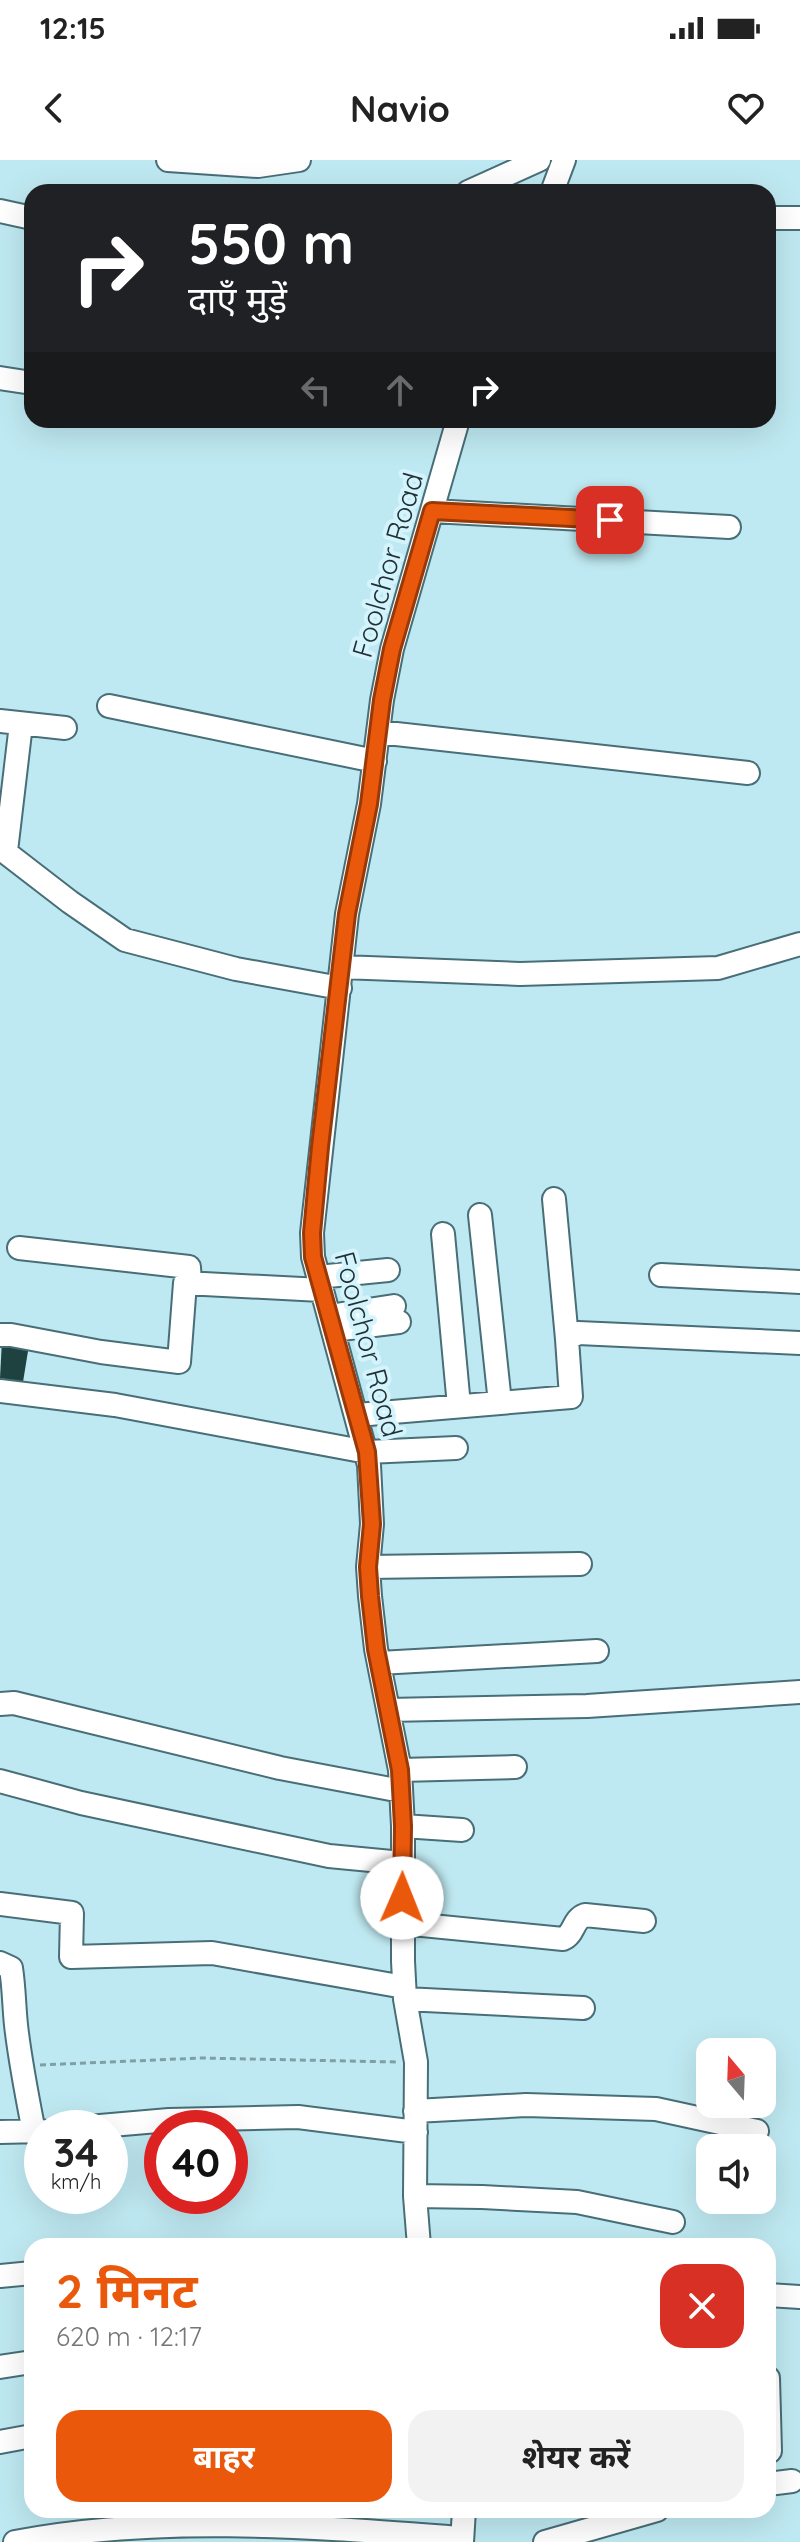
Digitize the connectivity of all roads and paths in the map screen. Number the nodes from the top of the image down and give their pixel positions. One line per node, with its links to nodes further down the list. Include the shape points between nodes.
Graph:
1 (168, 160): 2 (street, via 258,166)
2 (299, 160)
3 (539, 160): 5 (street)
4 (564, 160): 6 (street)
5 (486, 184)
6 (555, 184)
7 (0, 211): 8 (street)
8 (24, 216)
9 (776, 218): 10 (street)
10 (800, 218)
11 (0, 378): 12 (street)
12 (24, 382)
13 (456, 428): 14 (street, Foolchor Road)
14 (432, 511): 15 (street); 19 (street, Foolchor Road, via 392,649)
15 (729, 527)
16 (109, 706): 20 (street)
17 (11, 722): 18 (street); 22 (street)
18 (65, 728)
19 (378, 732): 20 (street, Foolchor Road); 21 (street)
20 (375, 761): 24 (street, Foolchor Road)
21 (748, 773)
22 (3, 849): 24 (street, via 125,940 236,969)
23 (800, 944): 24 (street, via 718,968)
24 (341, 977): 33 (street, Foolchor Road, via 312,1233)
25 (554, 1199): 37 (street)
26 (480, 1215): 40 (street)
27 (443, 1234): 41 (street)
28 (19, 1248): 32 (street, via 189,1267)
29 (388, 1270): 33 (street)
30 (661, 1275): 31 (street)
31 (800, 1282)
32 (190, 1283): 33 (street); 36 (street, via 185,1283 179,1362)
33 (320, 1284): 35 (street, Foolchor Road)
34 (396, 1314): 35 (street)
35 (331, 1323): 42 (street, Foolchor Road)
36 (0, 1335)
37 (567, 1339): 38 (street, via 578,1333); 40 (street, via 571,1397)
38 (800, 1343)
39 (0, 1391): 44 (street, via 115,1405)
40 (500, 1403): 41 (street)
41 (459, 1406): 42 (street)
42 (357, 1415): 44 (street, Foolchor Road)
43 (456, 1448): 44 (street)
44 (367, 1452): 46 (street, Foolchor Road, via 372,1524)
45 (580, 1564): 46 (street)
46 (368, 1567): 48 (street, Foolchor Road)
47 (597, 1651): 48 (street)
48 (379, 1663): 51 (street, Foolchor Road)
49 (800, 1692): 51 (street, via 587,1706)
50 (0, 1704): 53 (street, via 14,1703 280,1768)
51 (388, 1710): 53 (street, Foolchor Road)
52 (515, 1767): 53 (street)
53 (401, 1781): 55 (street, Foolchor Road)
54 (2, 1788): 57 (street, via 329,1856)
55 (403, 1826): 56 (street); 57 (street, Foolchor Road)
56 (462, 1830)
57 (402, 1863): 60 (street, Foolchor Road)
58 (0, 1904): 62 (street, via 72,1913 71,1957 212,1953)
59 (644, 1921): 60 (street, via 585,1915 563,1939)
60 (402, 1923): 62 (street, Foolchor Road)
61 (0, 1963): 65 (street, via 11,1968)
62 (404, 1993): 63 (street); 64 (street, Foolchor Road)
63 (583, 2008)
64 (416, 2062): 65 (path, via 201,2058); 67 (street, Foolchor Road)
65 (21, 2066): 66 (street)
66 (33, 2110)
67 (416, 2121): 68 (street, via 298,2117); 70 (street, via 526,2105 656,2109); 72 (street, Foolchor Road)
68 (128, 2124)
69 (24, 2131): 71 (street)
70 (757, 2131)
71 (0, 2132)
72 (415, 2196): 73 (street, via 577,2202); 74 (street, Foolchor Road)
73 (673, 2222)
74 (418, 2238)
75 (24, 2274): 76 (street)
76 (0, 2276)
77 (776, 2296): 78 (street)
78 (800, 2297)
79 (24, 2363): 80 (street)
80 (0, 2367)
81 (24, 2438): 82 (street)
82 (0, 2442)
83 (792, 2481): 84 (street)
84 (776, 2483)
85 (463, 2518): 87 (street)
86 (629, 2518): 89 (street)
87 (462, 2540): 88 (street, via 325,2528 154,2527 60,2533)
88 (15, 2542)
89 (545, 2542)

